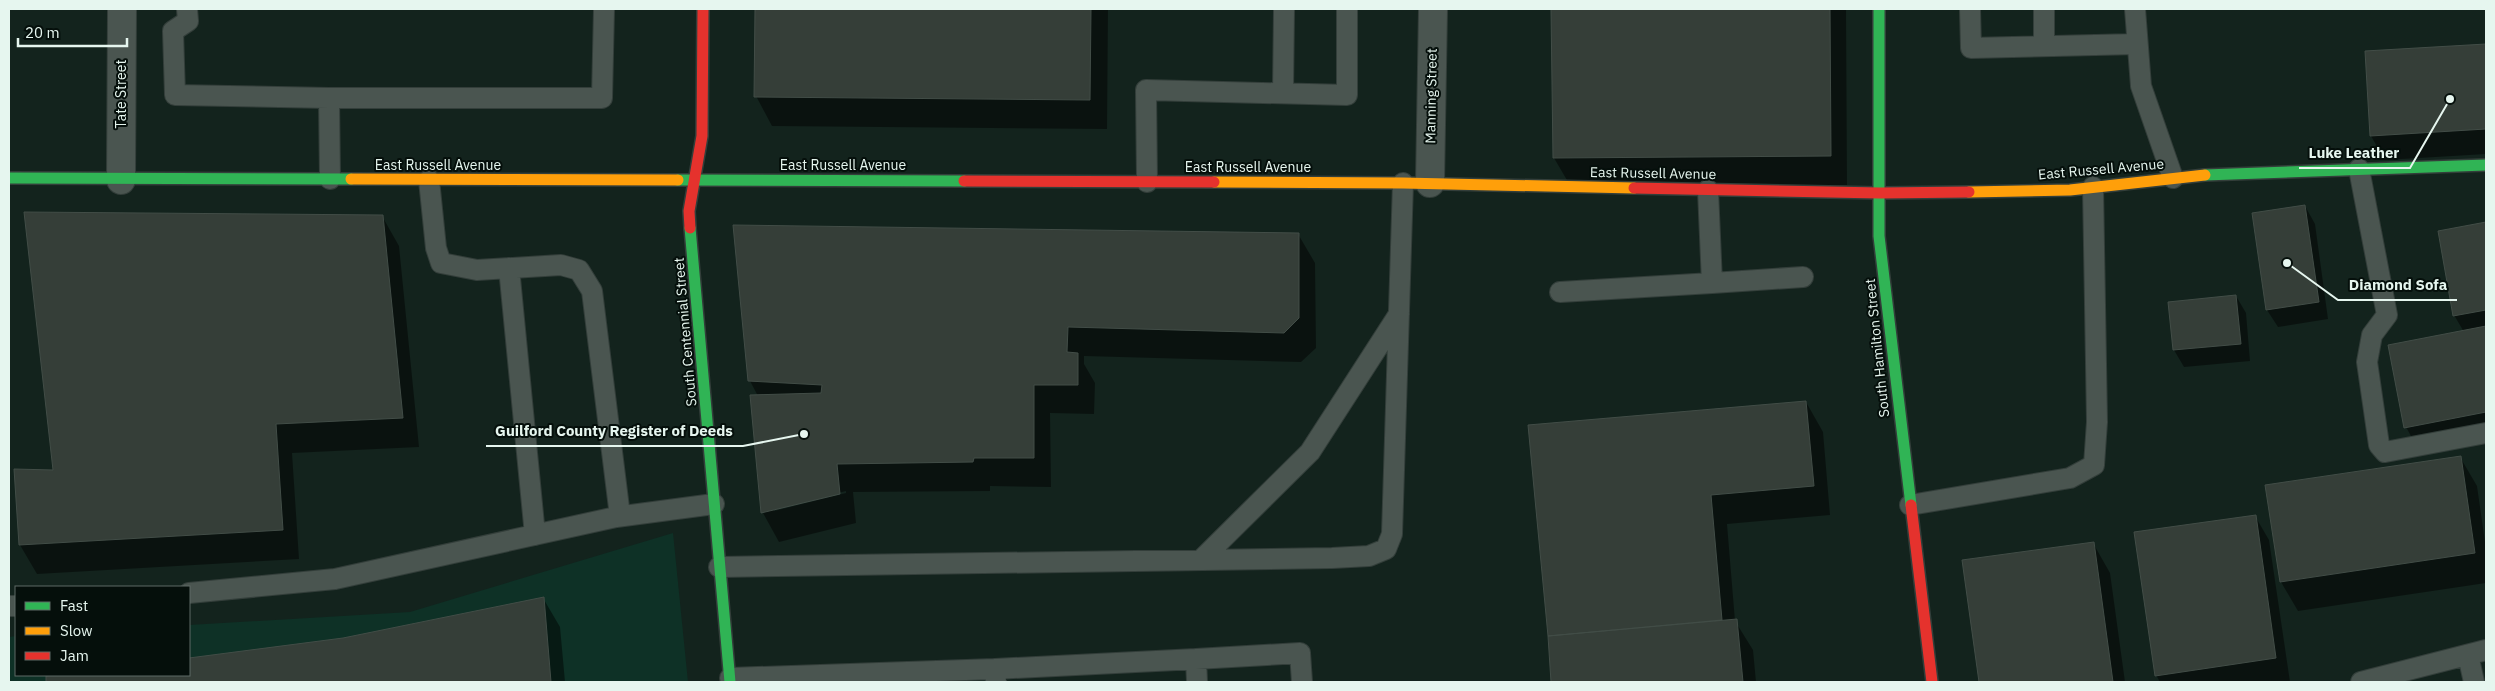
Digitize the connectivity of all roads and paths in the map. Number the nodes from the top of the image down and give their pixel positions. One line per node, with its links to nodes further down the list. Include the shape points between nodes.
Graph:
1 (122, 9): 20 (street, Tate Street)
2 (187, 9): 15 (lane, via 188,21 173,31 175,95)
3 (604, 9): 15 (lane, via 602,98)
4 (703, 9): 23 (main road, South Centennial Street, via 702,136)
5 (1284, 9): 14 (lane)
6 (1347, 9): 14 (lane, via 1347,96)
7 (1432, 9): 26 (street, Manning Street)
8 (1879, 9): 29 (main road, South Hamilton Street)
9 (1970, 9): 13 (lane, via 1971,48)
10 (2044, 9): 13 (lane)
11 (2135, 9): 12 (lane)
12 (2137, 44): 13 (lane); 19 (lane, via 2141,86)
13 (2044, 46)
14 (1283, 94): 24 (lane, via 1146,90)
15 (329, 98): 21 (lane)
16 (2486, 165): 17 (main road, East Russell Avenue)
17 (2359, 169): 19 (main road, East Russell Avenue); 35 (lane, via 2387,316 2372,335 2367,362 2379,445 2384,452)
18 (9, 178): 20 (main road, East Russell Avenue)
19 (2172, 178): 27 (main road, East Russell Avenue)
20 (121, 180): 21 (main road, East Russell Avenue)
21 (330, 180): 22 (main road, East Russell Avenue)
22 (429, 180): 23 (main road, East Russell Avenue); 30 (lane, via 436,248 441,263 477,270)
23 (695, 180): 24 (main road, East Russell Avenue); 36 (main road, South Centennial Street, via 689,211)
24 (1147, 182): 25 (main road, East Russell Avenue)
25 (1403, 183): 26 (main road, East Russell Avenue); 34 (lane)
26 (1430, 184): 28 (main road, East Russell Avenue)
27 (2093, 187): 29 (main road, East Russell Avenue); 37 (lane, via 2097,422 2094,465 2070,478)
28 (1708, 190): 29 (main road, East Russell Avenue); 32 (lane)
29 (1880, 193): 37 (main road, South Hamilton Street, via 1879,236)
30 (508, 268): 38 (lane, via 561,265 578,270 592,291); 39 (lane)
31 (1802, 277): 32 (lane)
32 (1712, 283): 33 (lane)
33 (1560, 292)
34 (1399, 314): 40 (lane, via 1310,452); 40 (lane, via 1392,534 1386,548 1369,556)
35 (2486, 432)
36 (714, 504): 38 (lane); 41 (main road, South Centennial Street)
37 (1910, 505): 49 (main road, South Hamilton Street)
38 (620, 516): 39 (lane)
39 (535, 535): 42 (lane, via 335,579)
40 (1200, 560): 41 (lane)
41 (720, 567): 46 (main road, South Centennial Street)
42 (190, 593)
43 (2477, 653): 50 (lane); 51 (lane)
44 (1196, 659): 45 (lane); 47 (lane); 48 (lane, via 1300,653)
45 (995, 676): 46 (lane)
46 (730, 680)
47 (1197, 682)
48 (1302, 682)
49 (1932, 682)
50 (2361, 682)
51 (2474, 682)

